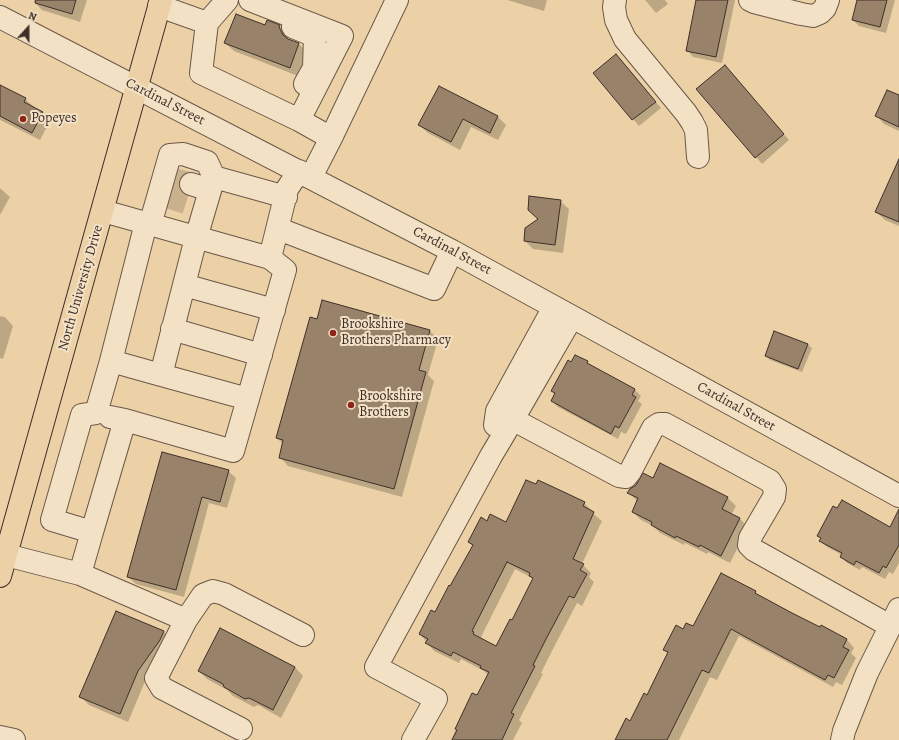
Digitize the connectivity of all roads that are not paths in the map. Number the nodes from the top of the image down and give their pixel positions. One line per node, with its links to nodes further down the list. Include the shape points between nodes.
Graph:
1 (227, 0): 9 (street)
2 (250, 0): 10 (street); 13 (street, via 255,12 315,36 314,68 295,100 264,92)
3 (397, 0): 11 (street)
4 (615, 0): 16 (street, via 616,20 625,39 692,122 696,130)
5 (750, 0): 6 (street, via 813,16 825,8)
6 (828, 0)
7 (160, 3): 9 (street); 12 (main road, North University Drive)
8 (0, 17): 12 (street, Cardinal Street)
9 (207, 23): 13 (street, via 201,73)
10 (342, 36): 11 (street); 14 (street)
11 (374, 49): 15 (street)
12 (137, 88): 17 (street, Cardinal Street); 20 (main road, North University Drive)
13 (255, 98): 14 (street)
14 (299, 120): 15 (street)
15 (331, 138): 17 (street)
16 (698, 157)
17 (305, 174): 19 (street, via 287,189); 24 (street, Cardinal Street)
18 (185, 190): 19 (street); 21 (street); 23 (street)
19 (286, 197): 22 (street)
20 (103, 211): 21 (street); 39 (main road, North University Drive)
21 (148, 224): 23 (street); 31 (street)
22 (279, 229): 24 (street, via 434,289); 25 (street)
23 (196, 238): 25 (street); 26 (street)
24 (452, 251): 28 (street, Cardinal Street)
25 (270, 258): 27 (street, via 285,270)
26 (184, 285): 27 (street); 29 (street)
27 (274, 310): 30 (street)
28 (563, 312): 35 (street); 37 (street, Cardinal Street)
29 (172, 328): 30 (street); 32 (street)
30 (261, 354): 33 (street)
31 (110, 361): 32 (street); 34 (street)
32 (161, 375): 33 (street)
33 (248, 399): 36 (street, via 233,451)
34 (96, 413): 36 (street); 38 (street, via 82,415 52,520)
35 (505, 415): 42 (street, via 619,476 626,477 653,428 665,424 770,481 775,489 774,497 750,538 749,545 754,550); 48 (street, via 491,456 376,667 436,699)
36 (124, 420): 38 (street)
37 (899, 496)
38 (92, 532): 40 (street)
39 (6, 555): 40 (street); 41 (main road, North University Drive)
40 (80, 574): 43 (street)
41 (0, 576)
42 (894, 617): 49 (street, via 867,673)
43 (186, 620): 44 (street, via 203,595 213,591 224,594); 45 (street, via 156,678 162,688)
44 (303, 635)
45 (241, 730)
46 (0, 737): 47 (street)
47 (14, 740)
48 (413, 740)
49 (842, 740)

